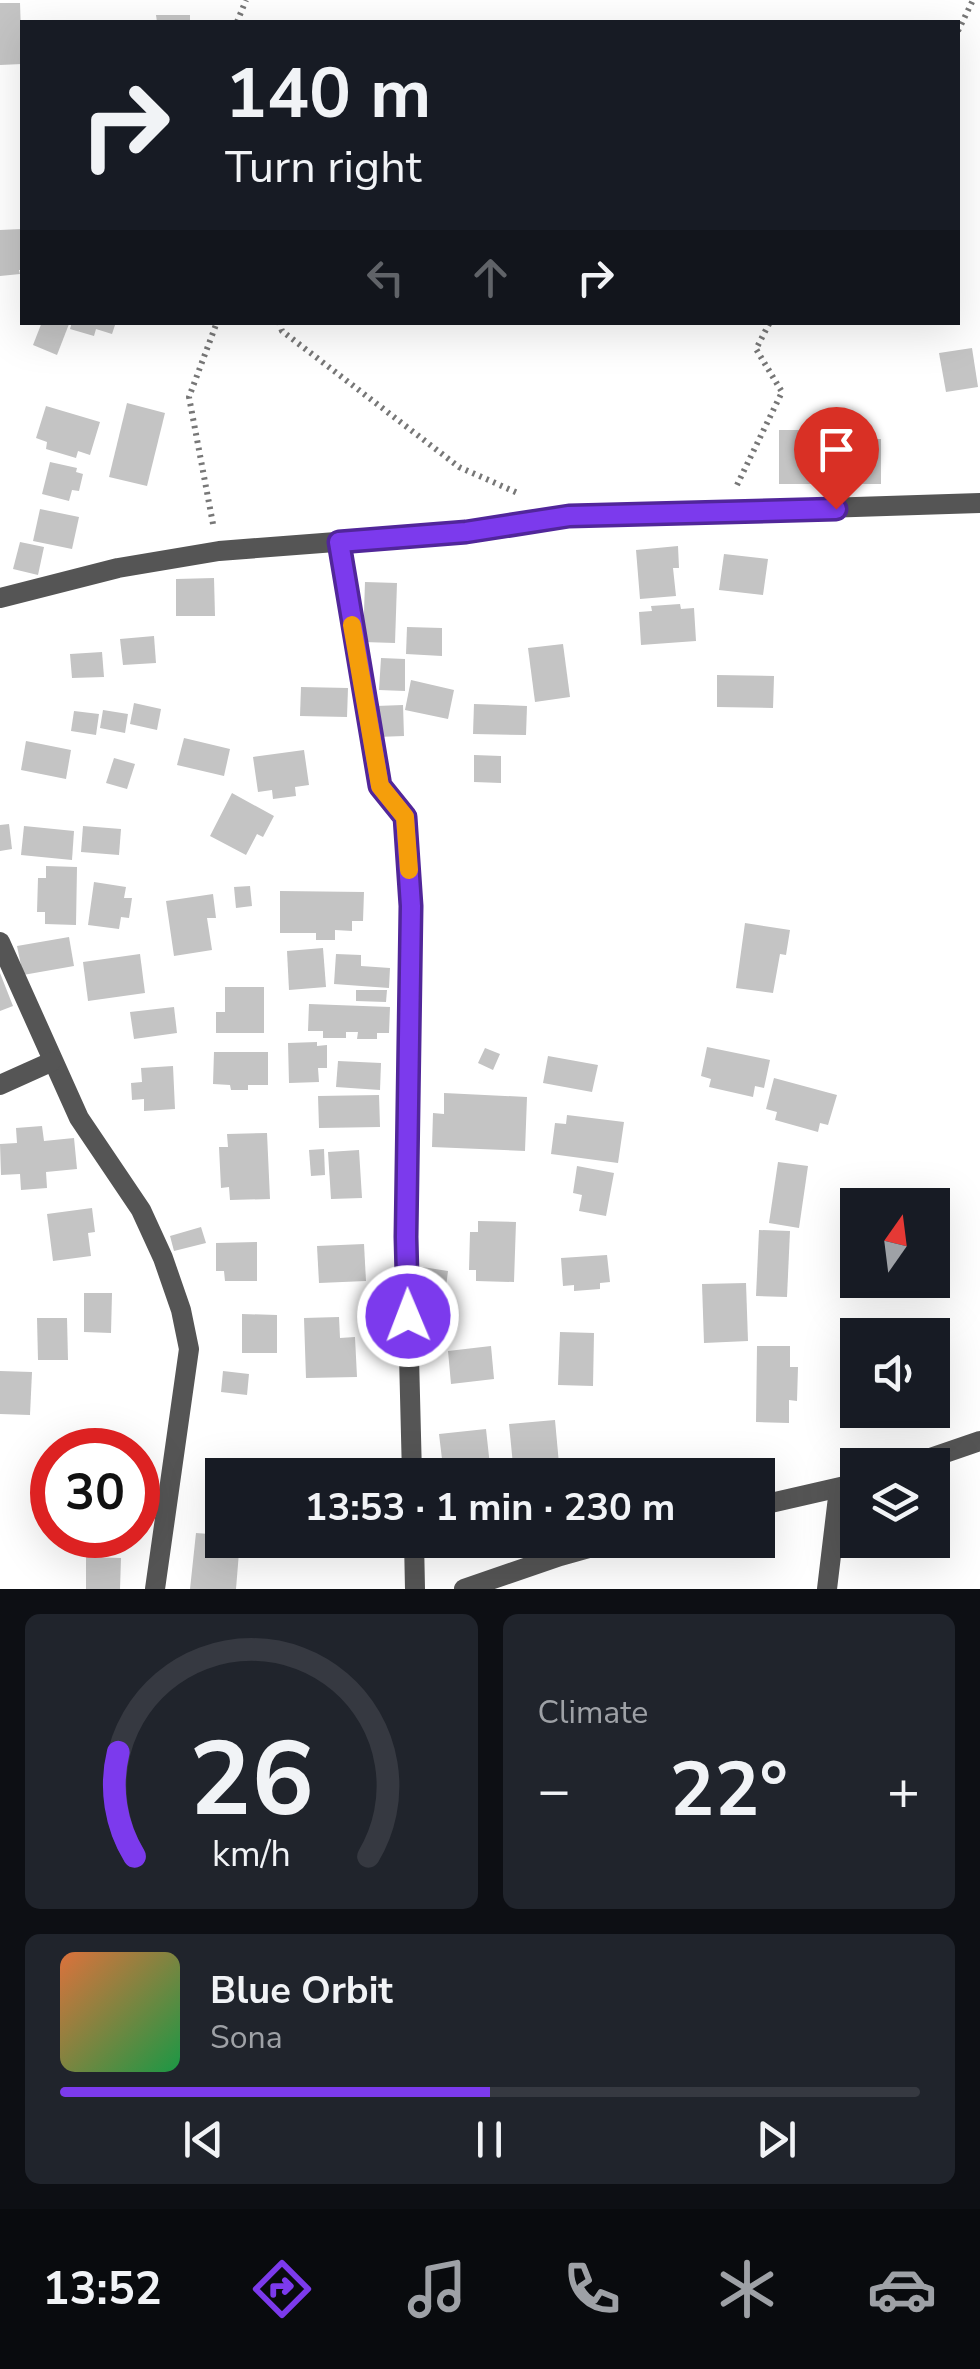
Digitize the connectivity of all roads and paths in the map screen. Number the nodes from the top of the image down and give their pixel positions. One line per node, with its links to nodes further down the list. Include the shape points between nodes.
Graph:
1 (973, 0): 2 (path)
2 (960, 27)
3 (217, 325): 10 (path, via 189,398)
4 (280, 325): 6 (path, via 459,467)
5 (768, 325): 8 (path, via 756,349 782,392)
6 (522, 495)
7 (980, 502): 8 (street)
8 (725, 512): 9 (street, via 569,516)
9 (339, 542): 10 (street); 17 (street, via 380,786 405,817 411,906 406,1237)
10 (219, 551): 11 (street)
11 (0, 598)
12 (0, 942): 13 (street)
13 (51, 1062): 14 (street); 23 (street, via 78,1118 141,1210 181,1310 189,1349)
14 (0, 1085)
15 (980, 1441): 16 (street)
16 (950, 1451)
17 (412, 1458)
18 (840, 1488): 19 (street)
19 (775, 1502)
20 (840, 1525): 26 (street)
21 (414, 1558): 24 (street)
22 (554, 1558): 25 (street)
23 (155, 1589)
24 (415, 1589)
25 (464, 1589)
26 (827, 1589)

